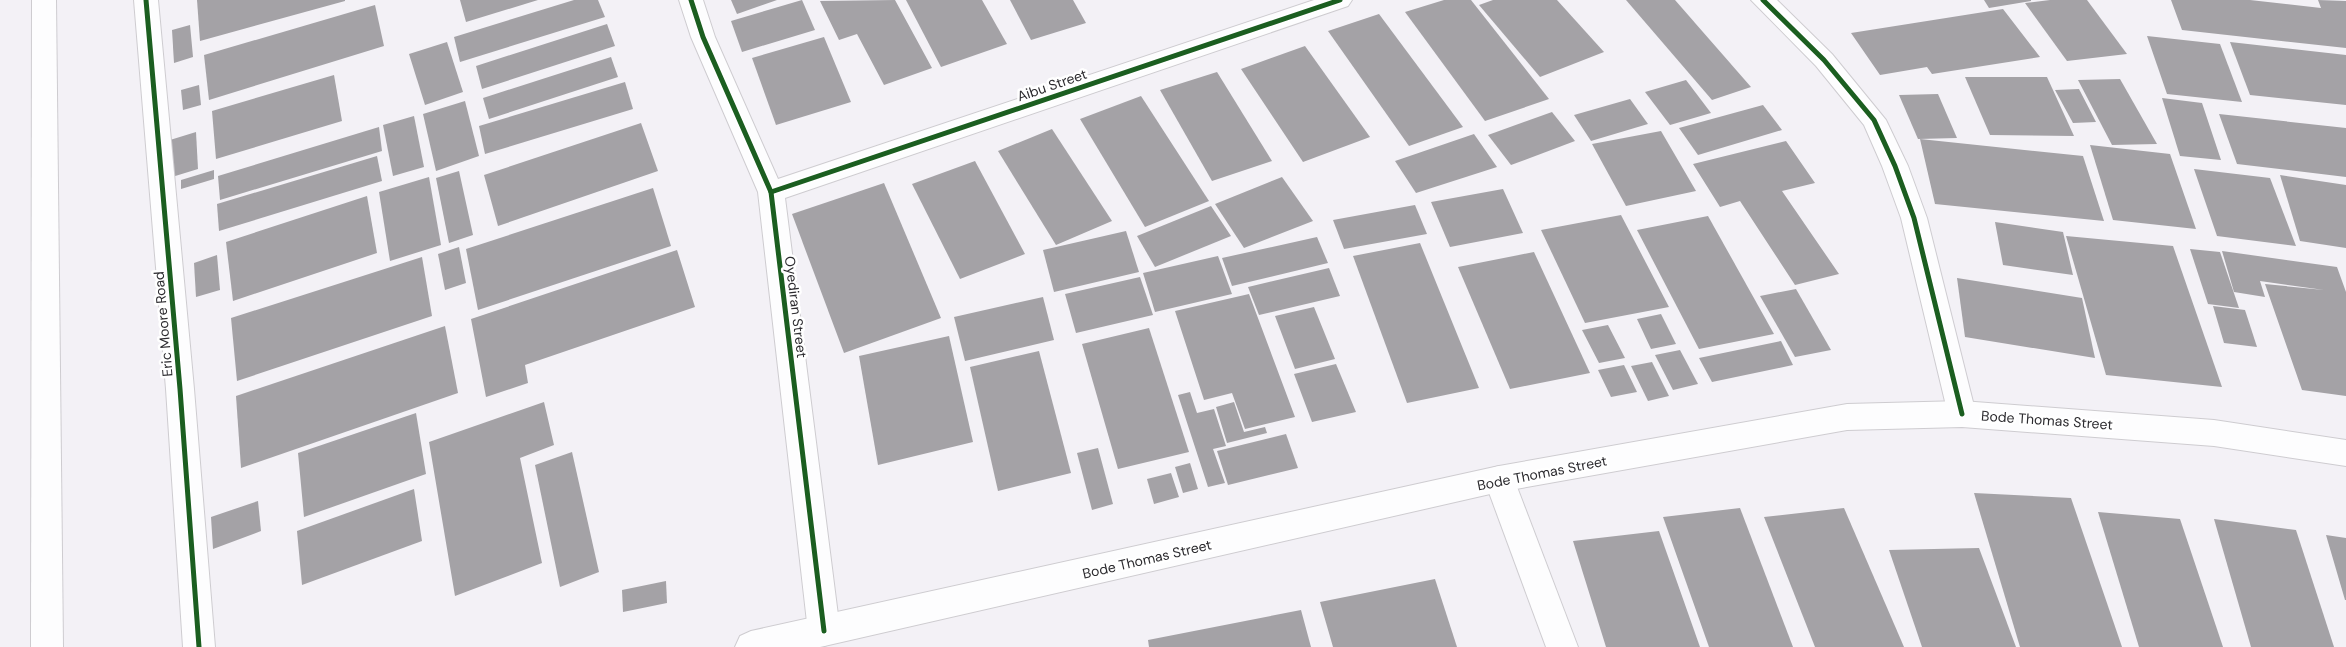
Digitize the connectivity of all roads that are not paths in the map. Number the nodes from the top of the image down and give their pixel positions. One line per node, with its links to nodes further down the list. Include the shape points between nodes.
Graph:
1 (44, 0): 11 (street)
2 (146, 0): 12 (street, Eric Moore Road)
3 (691, 0): 6 (street, Oyediran Street, via 703,37)
4 (1340, 0): 6 (street, Aibu Street)
5 (1763, 0): 7 (street, via 1824,60 1874,120 1914,218)
6 (770, 192): 10 (street, Oyediran Street)
7 (1962, 414): 8 (street, Bode Thomas Street, via 2214,433); 9 (street, Bode Thomas Street, via 1847,417)
8 (2346, 453)
9 (1499, 480): 10 (street, Bode Thomas Street); 14 (street)
10 (824, 632): 13 (street, Bode Thomas Street)
11 (47, 647)
12 (199, 647)
13 (750, 647)
14 (1562, 647)

